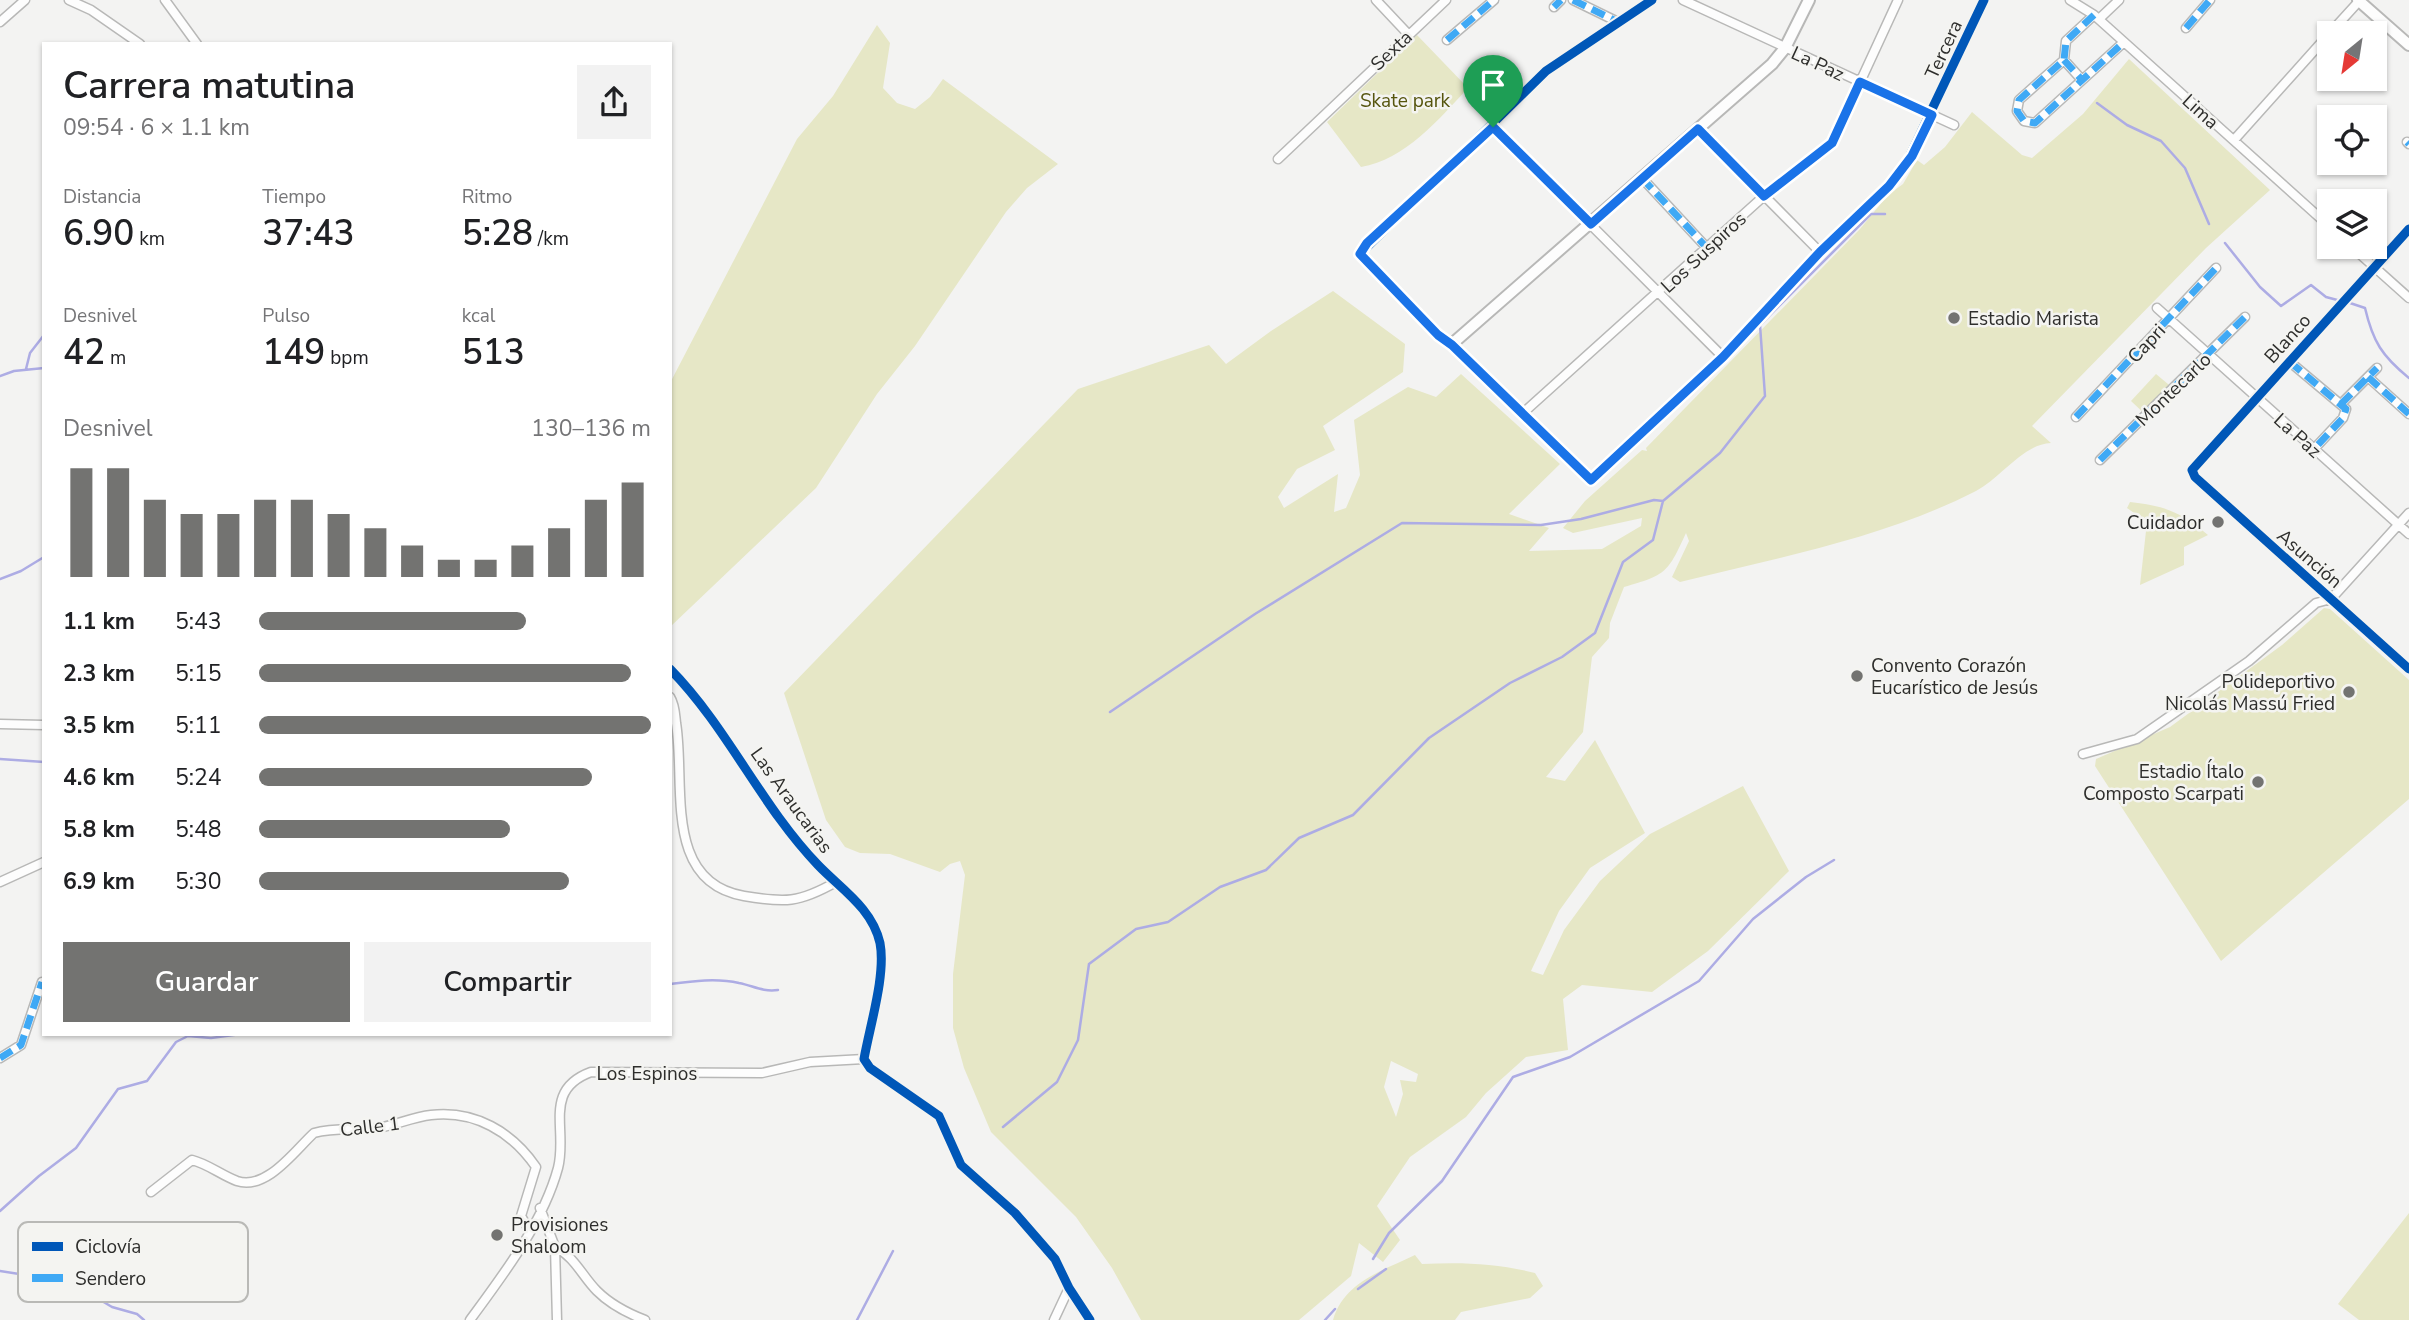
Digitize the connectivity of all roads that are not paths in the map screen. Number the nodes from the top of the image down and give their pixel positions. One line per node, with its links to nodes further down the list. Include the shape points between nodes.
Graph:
1 (25, 0): 21 (street)
2 (69, 0): 26 (street)
3 (165, 0): 27 (street)
4 (1376, 0): 24 (street)
5 (1446, 0): 24 (street, Sexta)
6 (1494, 0): 25 (street)
7 (1561, 0): 18 (street)
8 (1573, 0): 22 (street)
9 (1652, 0): 22 (street)
10 (1683, 0): 30 (street, La Paz)
11 (1809, 0): 30 (street)
12 (1898, 0): 34 (street, Los Suspiros)
13 (1984, 0): 35 (street, Tercera)
14 (2070, 0): 19 (street, Lima)
15 (2119, 0): 19 (street)
16 (2210, 0): 23 (street)
17 (2359, 0): 20 (street); 29 (street)
18 (1554, 7)
19 (2097, 17): 28 (street, Lima); 32 (street, via 2066,41)
20 (2341, 21)
21 (0, 22)
22 (1618, 22): 37 (street, via 1546,71)
23 (2186, 28)
24 (1408, 34): 40 (street, Sexta)
25 (1447, 40)
26 (137, 42)
27 (196, 42)
28 (2124, 42): 33 (street); 39 (street, Lima)
29 (2409, 45)
30 (1785, 48): 34 (street, La Paz); 38 (street)
31 (2317, 48): 39 (street)
32 (2064, 60): 33 (street); 33 (street, via 2019,100 2017,111 2024,121 2035,123)
33 (2082, 80)
34 (1860, 82): 35 (street, La Paz); 42 (street, Los Suspiros, via 1832,143)
35 (1932, 115): 36 (street, La Paz); 47 (street, Tercera, via 1903,170)
36 (1954, 125)
37 (1493, 127): 44 (street); 56 (street, via 1360,254)
38 (1698, 129): 41 (street); 42 (street)
39 (2234, 141): 43 (street, Lima)
40 (1278, 159)
41 (1642, 178): 44 (street); 46 (street)
42 (1764, 196): 46 (street, Los Suspiros); 47 (street)
43 (2317, 215)
44 (1591, 224): 51 (street); 56 (street)
45 (2409, 229): 49 (street, Blanco)
46 (1707, 248): 51 (street, Los Suspiros)
47 (1820, 252): 58 (street, Tercera)
48 (2365, 259): 49 (street)
49 (2374, 267): 52 (street); 59 (street, Blanco)
50 (2216, 268): 55 (street, Capri)
51 (1658, 294): 58 (street); 64 (street, Los Suspiros)
52 (2409, 298)
53 (2157, 308): 55 (street, La Paz)
54 (2245, 317): 57 (street, Montecarlo)
55 (2169, 318): 57 (street, La Paz); 66 (street, Capri)
56 (1452, 345): 64 (street)
57 (2209, 355): 62 (street, La Paz); 68 (street, Montecarlo)
58 (1723, 357): 64 (street, Tercera, via 1591,480)
59 (2290, 362): 62 (street, Blanco); 63 (street)
60 (2377, 368): 61 (street)
61 (2368, 377): 63 (street); 65 (street)
62 (2257, 397): 67 (street, La Paz); 69 (street, Blanco)
63 (2341, 404): 67 (street, via 2346,413)
64 (1523, 413)
65 (2409, 414)
66 (2076, 417)
67 (2314, 449): 71 (street, La Paz)
68 (2100, 460)
69 (2192, 470): 73 (street, Asunción, via 2249,528)
70 (2409, 513): 71 (street)
71 (2399, 524): 72 (street, La Paz); 73 (street)
72 (2409, 534)
73 (2331, 599): 74 (street, Asunción); 79 (street, via 2316,603 2249,661 2137,739)
74 (2409, 669)
75 (672, 671): 82 (street, Las Araucarias, via 710,715 794,839)
76 (672, 707): 82 (street, via 679,741 682,825 701,876 737,895 784,903 811,896)
77 (0, 724): 78 (street)
78 (42, 725)
79 (2083, 754)
80 (42, 863): 81 (street)
81 (0, 882)
82 (836, 882): 85 (street, Las Araucarias, via 864,909 880,943 881,965)
83 (42, 982): 84 (street, via 21,1045)
84 (0, 1059)
85 (864, 1059): 87 (street, Los Espinos, via 810,1062 762,1073 591,1072 577,1077 563,1093 561,1153); 90 (street, via 879,1077 939,1116 961,1165 1015,1213 1055,1259)
86 (150, 1192): 88 (street, Calle 1, via 192,1160 248,1182 280,1169 314,1133 382,1127 443,1114 485,1121 526,1153 536,1167 521,1216)
87 (540, 1208): 88 (street, Los Espinos); 89 (street)
88 (529, 1230): 91 (street, Los Espinos)
89 (555, 1247): 92 (street); 93 (street, via 570,1256 598,1293)
90 (1069, 1289): 94 (street); 95 (street)
91 (470, 1320)
92 (557, 1320)
93 (645, 1320)
94 (1054, 1320)
95 (1090, 1320)

